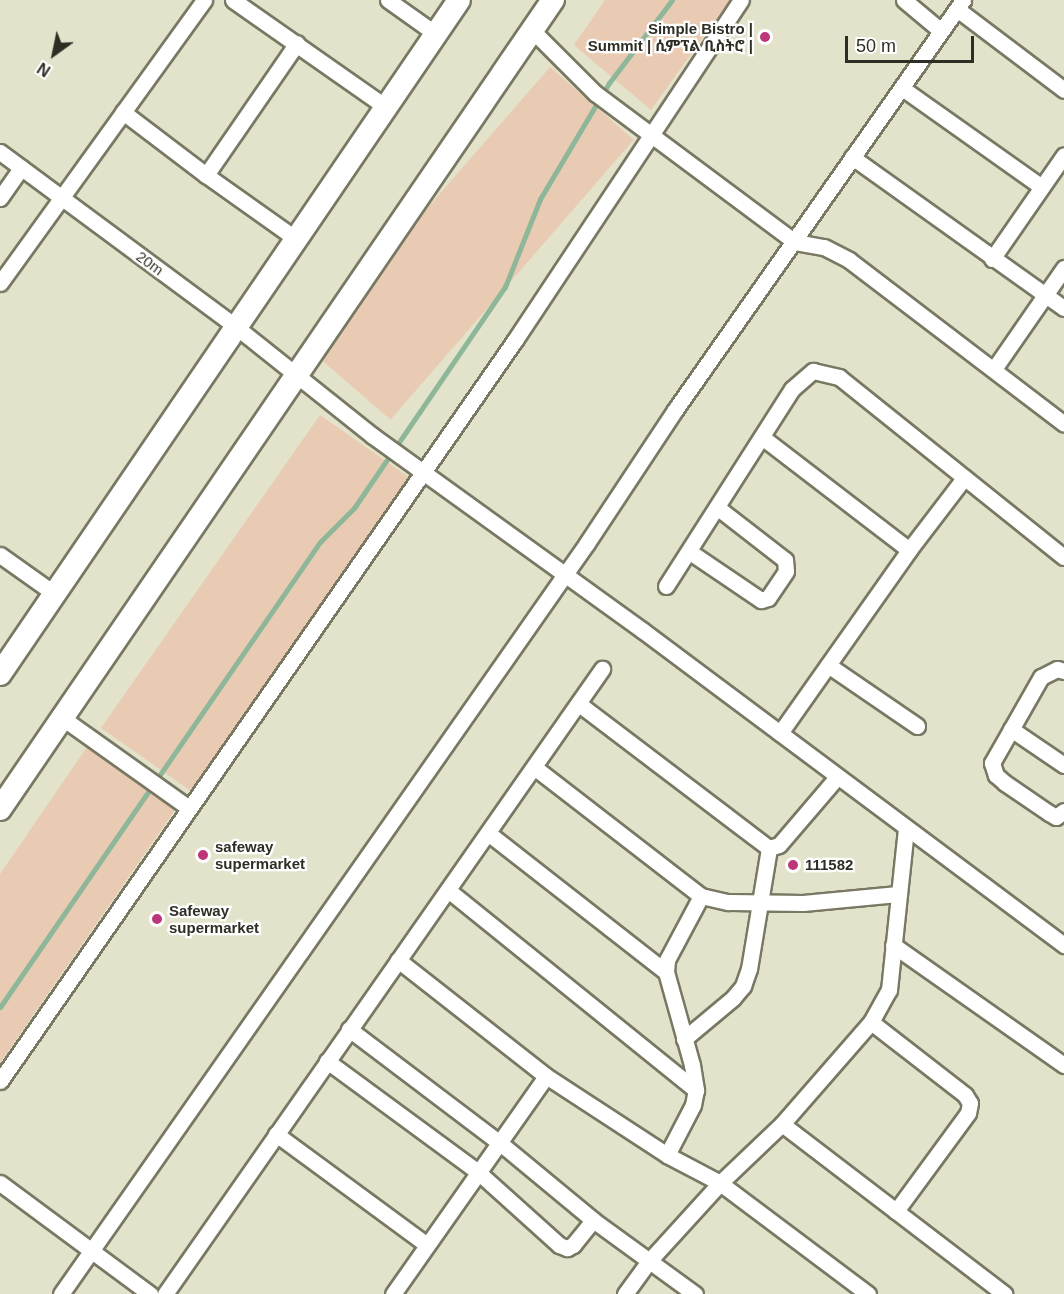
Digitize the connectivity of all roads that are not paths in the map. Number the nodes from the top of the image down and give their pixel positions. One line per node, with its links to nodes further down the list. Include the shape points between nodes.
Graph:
1 (204, 0): 16 (street)
2 (233, 0): 12 (street)
3 (388, 0): 11 (street)
4 (459, 0): 11 (main road)
5 (553, 0): 9 (main road)
6 (741, 0): 17 (street)
7 (904, 0): 10 (street)
8 (960, 5): 10 (street); 14 (street)
9 (532, 30): 17 (street, via 595,93); 35 (main road)
10 (941, 31): 13 (street)
11 (436, 34): 15 (main road)
12 (297, 43): 15 (street); 22 (street)
13 (902, 88): 20 (street); 23 (street)
14 (1064, 90)
15 (386, 107): 26 (main road)
16 (123, 112): 22 (street); 25 (street)
17 (651, 134): 27 (street); 38 (street)
18 (0, 152): 21 (street, 20m)
19 (1064, 155): 23 (street)
20 (852, 157): 27 (street); 28 (street)
21 (21, 168): 24 (street); 25 (street, 20m)
22 (206, 175): 26 (street)
23 (1042, 187): 28 (street)
24 (0, 198)
25 (61, 198): 30 (street); 33 (street, 20m)
26 (296, 239): 33 (main road)
27 (795, 242): 34 (street, via 824,247 849,260); 45 (street)
28 (992, 259): 31 (street)
29 (1064, 268): 31 (street)
30 (0, 283)
31 (1046, 294): 32 (street); 34 (street)
32 (1064, 308)
33 (235, 326): 35 (street, 20m); 47 (main road)
34 (994, 369): 36 (street)
35 (298, 376): 38 (street, 20m); 53 (main road)
36 (1064, 424)
37 (762, 437): 39 (street, via 792,389 813,371 839,377); 40 (street); 41 (street)
38 (423, 472): 45 (street, 20m); 60 (street)
39 (964, 478): 41 (street); 44 (street)
40 (718, 508): 42 (street); 42 (street, via 785,560 786,571 768,598 761,600)
41 (909, 550): 48 (street)
42 (690, 552): 46 (street)
43 (0, 555): 47 (street)
44 (1064, 557)
45 (564, 574): 56 (street, 20m); 92 (street)
46 (666, 586)
47 (56, 594): 51 (main road)
48 (828, 664): 54 (street); 56 (street)
49 (602, 669): 52 (street)
50 (1064, 671): 55 (street, via 1057,669 1041,677)
51 (0, 674)
52 (579, 704): 58 (street); 65 (street)
53 (62, 717): 60 (street); 61 (main road)
54 (917, 726)
55 (1011, 729): 57 (street); 62 (street, via 992,763 996,775 1056,817)
56 (780, 733): 59 (street, 20m)
57 (1064, 765)
58 (534, 767): 64 (street); 68 (street)
59 (837, 777): 63 (street, 20m); 65 (street, via 779,845)
60 (189, 808): 80 (street)
61 (0, 809)
62 (1064, 811)
63 (906, 829): 67 (street); 70 (street, 20m)
64 (488, 833): 66 (street); 73 (street)
65 (769, 848): 69 (street)
66 (448, 890): 72 (street); 81 (street)
67 (898, 894): 69 (street, via 803,903); 71 (street)
68 (701, 896): 69 (street, via 728,902); 73 (street, via 667,960)
69 (760, 902): 76 (street, via 743,986)
70 (1064, 944)
71 (893, 945): 74 (street, via 889,990); 78 (street)
72 (398, 960): 75 (street); 79 (street)
73 (666, 972): 76 (street)
74 (871, 1022): 82 (street); 89 (street, via 965,1095 970,1103 968,1113)
75 (350, 1029): 77 (street); 84 (street)
76 (684, 1039): 81 (street)
77 (327, 1061): 83 (street); 86 (street)
78 (1064, 1065)
79 (546, 1076): 84 (street); 85 (street)
80 (0, 1081)
81 (696, 1090): 85 (street, via 693,1106)
82 (782, 1124): 88 (street); 89 (street)
83 (276, 1134): 91 (street); 96 (street)
84 (500, 1143): 86 (street); 90 (street)
85 (667, 1155): 88 (street)
86 (478, 1172): 90 (street, via 559,1245 573,1245); 91 (street)
87 (0, 1183): 92 (street)
88 (720, 1183): 93 (street); 100 (street)
89 (896, 1211): 101 (street)
90 (593, 1220): 93 (street)
91 (427, 1245): 97 (street)
92 (90, 1250): 94 (street); 95 (street)
93 (649, 1261): 98 (street); 99 (street)
94 (61, 1294)
95 (150, 1294)
96 (165, 1294)
97 (393, 1294)
98 (625, 1294)
99 (695, 1294)
100 (868, 1294)
101 (1004, 1294)

